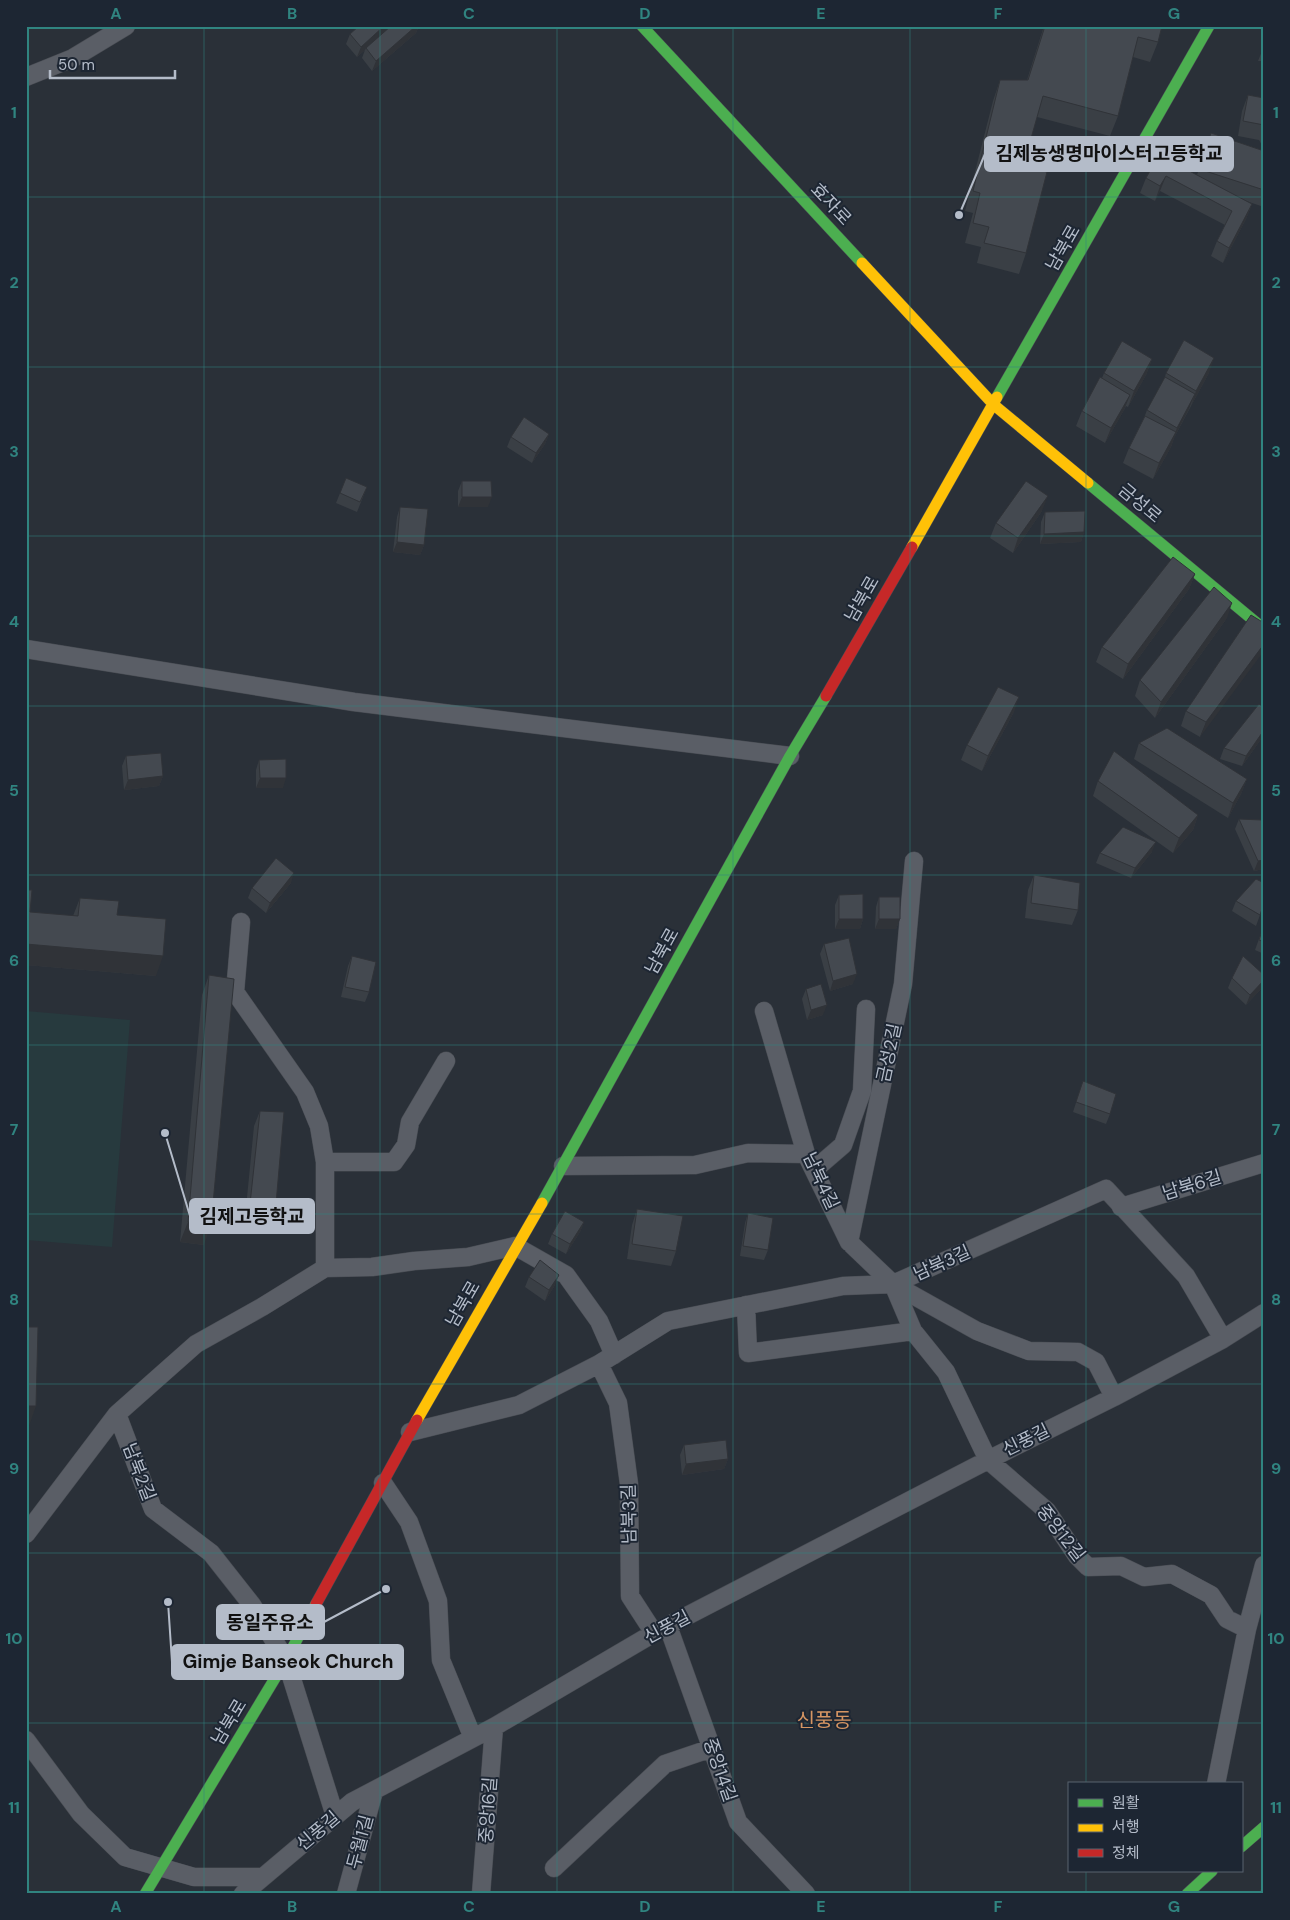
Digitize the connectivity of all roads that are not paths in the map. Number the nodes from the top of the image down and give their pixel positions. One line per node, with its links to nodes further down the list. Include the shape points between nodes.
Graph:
1 (126, 26): 4 (street, via 73,58)
2 (642, 26): 5 (main road, 효자로)
3 (1209, 26): 5 (main road, 남북로)
4 (26, 77)
5 (994, 405): 6 (main road, 금성로); 8 (main road, 남북로)
6 (1264, 628)
7 (26, 650): 8 (street, via 354,702)
8 (790, 756): 17 (main road, 남북로)
9 (914, 861): 19 (street, 금성2길, via 903,984)
10 (241, 922): 14 (street, via 234,992 305,1092 319,1126)
11 (866, 1009): 15 (street, via 862,1091 843,1145)
12 (764, 1011): 15 (street, 남북4길)
13 (446, 1061): 14 (street, via 410,1122 406,1145 394,1162)
14 (325, 1162): 21 (street)
15 (810, 1162): 17 (street, via 748,1153 695,1165); 19 (street, 남북4길)
16 (1264, 1163): 18 (street, 남북6길)
17 (563, 1166): 20 (main road, 남북로)
18 (1120, 1207): 22 (street, 남북3길, via 1106,1189); 26 (street, via 1186,1276)
19 (850, 1242): 22 (street, 남북4길)
20 (515, 1246): 21 (street, via 468,1257 372,1267); 27 (street, via 566,1275 600,1321); 30 (main road, 남북로)
21 (325, 1268): 29 (street, via 196,1344)
22 (894, 1284): 23 (street, 남북3길, via 842,1286); 25 (street, 남북4길); 28 (street, via 977,1331 1029,1351 1078,1352 1096,1362)
23 (746, 1305): 25 (street, via 748,1353); 27 (street, 남북3길, via 668,1321)
24 (1264, 1313): 26 (street, 신풍길)
25 (913, 1331): 31 (street, 남북4길, via 946,1372)
26 (1223, 1339): 28 (street, 신풍길)
27 (606, 1359): 30 (street, 남북3길, via 519,1405); 35 (street, 남북3길, via 618,1403 629,1484 630,1596)
28 (1114, 1397): 31 (street, 신풍길)
29 (117, 1414): 33 (street, 남북2길); 37 (street, 남북2길, via 153,1509 211,1553 252,1604)
30 (410, 1432): 32 (main road, 남북로)
31 (988, 1460): 35 (street, 신풍길); 36 (street, 중앙12길, via 1048,1511 1077,1556 1088,1567 1120,1566 1144,1576 1172,1574 1210,1596 1227,1619)
32 (383, 1483): 37 (main road, 남북로); 39 (street, via 409,1522 438,1601 441,1660)
33 (26, 1534)
34 (1264, 1565): 36 (street)
35 (661, 1629): 38 (street, 신풍길); 41 (street, 중앙14길)
36 (1247, 1629): 42 (street)
37 (286, 1660): 44 (street, 남북2길); 47 (main road, 남북로)
38 (494, 1726): 39 (street, 신풍길); 55 (street, 중앙16길)
39 (474, 1738): 43 (street, 신풍길)
40 (26, 1740): 47 (street, via 81,1814 125,1857)
41 (712, 1748): 48 (street, via 664,1764); 56 (street, 중앙14길, via 738,1822)
42 (1216, 1782)
43 (374, 1791): 44 (street, 신풍길, via 352,1802); 54 (street, 두월1길)
44 (335, 1816): 50 (street, 신풍길)
45 (1264, 1828): 46 (main road)
46 (1242, 1846)
47 (162, 1868): 50 (street, via 194,1877); 52 (main road, 남북로)
48 (554, 1868)
49 (1211, 1872): 51 (main road)
50 (262, 1877): 53 (street, 신풍길)
51 (1193, 1884)
52 (145, 1894)
53 (242, 1894)
54 (346, 1894)
55 (481, 1894)
56 (806, 1894)

